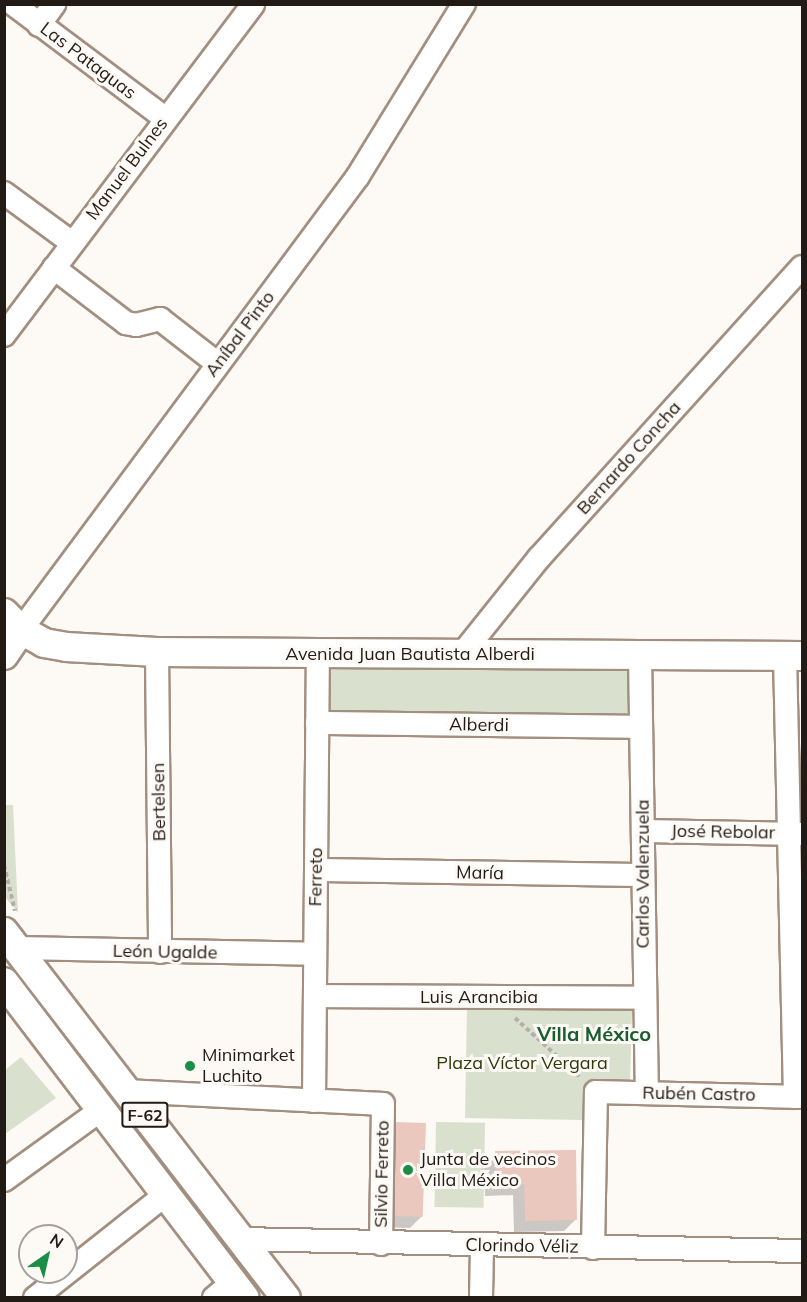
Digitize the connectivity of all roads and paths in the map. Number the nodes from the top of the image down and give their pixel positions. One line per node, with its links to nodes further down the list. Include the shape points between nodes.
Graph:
1 (13, 4): 6 (street, Las Pataguas)
2 (54, 4): 6 (street)
3 (253, 4): 8 (street, Manuel Bulnes)
4 (442, 4): 7 (street)
5 (464, 4): 7 (street, Aníbal Pinto)
6 (39, 25): 8 (street, Las Pataguas)
7 (450, 29): 14 (street, Aníbal Pinto, via 358,176)
8 (165, 118): 10 (street, Manuel Bulnes)
9 (4, 193): 10 (street)
10 (72, 243): 12 (street, Manuel Bulnes)
11 (802, 267): 18 (street, Bernardo Concha, via 539,558)
12 (54, 268): 13 (street, Manuel Bulnes); 14 (street, via 126,323 136,325 160,318)
13 (4, 335)
14 (218, 364): 15 (street, Aníbal Pinto)
15 (13, 622): 16 (main road, Avenida Juan Bautista Alberdi, via 44,643 66,648); 19 (main road, Aníbal Pinto)
16 (157, 652): 17 (main road, Avenida Juan Bautista Alberdi); 30 (street, Bertelsen)
17 (318, 653): 18 (main road, Avenida Juan Bautista Alberdi); 22 (street, Ferreto)
18 (462, 654): 20 (main road, Avenida Juan Bautista Alberdi)
19 (4, 655)
20 (640, 655): 21 (main road, Avenida Juan Bautista Alberdi); 23 (street, Carlos Valenzuela)
21 (794, 656): 25 (street)
22 (317, 723): 23 (street, Alberdi); 27 (street, Ferreto)
23 (641, 728): 24 (street, Carlos Valenzuela)
24 (643, 831): 25 (street, José Rebolar); 28 (street, Carlos Valenzuela)
25 (796, 834): 39 (street)
26 (4, 865): 29 (path)
27 (316, 870): 28 (street, María); 31 (street, Ferreto)
28 (643, 875): 35 (street, Carlos Valenzuela)
29 (19, 943): 30 (street, León Ugalde); 36 (main road, F-62)
30 (160, 952): 31 (street, León Ugalde)
31 (315, 954): 33 (street, Ferreto)
32 (4, 982): 41 (main road, F-62)
33 (315, 996): 34 (street, Luis Arancibia); 40 (street, Ferreto)
34 (491, 997): 35 (street, Luis Arancibia); 37 (path)
35 (644, 998): 38 (street, Carlos Valenzuela)
36 (126, 1091): 40 (street); 44 (main road, F-62)
37 (596, 1092): 38 (street, Rubén Castro); 47 (street)
38 (647, 1093): 39 (street, Rubén Castro)
39 (799, 1097)
40 (314, 1101): 45 (street, Silvio Ferreto, via 383,1104)
41 (102, 1108): 42 (street); 43 (main road, F-62)
42 (8, 1171)
43 (166, 1194): 49 (main road, F-62); 50 (street)
44 (241, 1239): 45 (street, Clorindo Véliz); 51 (main road, F-62)
45 (381, 1244): 46 (street, Clorindo Véliz)
46 (482, 1246): 47 (street, Clorindo Véliz); 52 (street)
47 (593, 1248): 48 (street, Clorindo Véliz)
48 (802, 1251)
49 (231, 1292)
50 (36, 1298)
51 (286, 1298)
52 (481, 1298)

